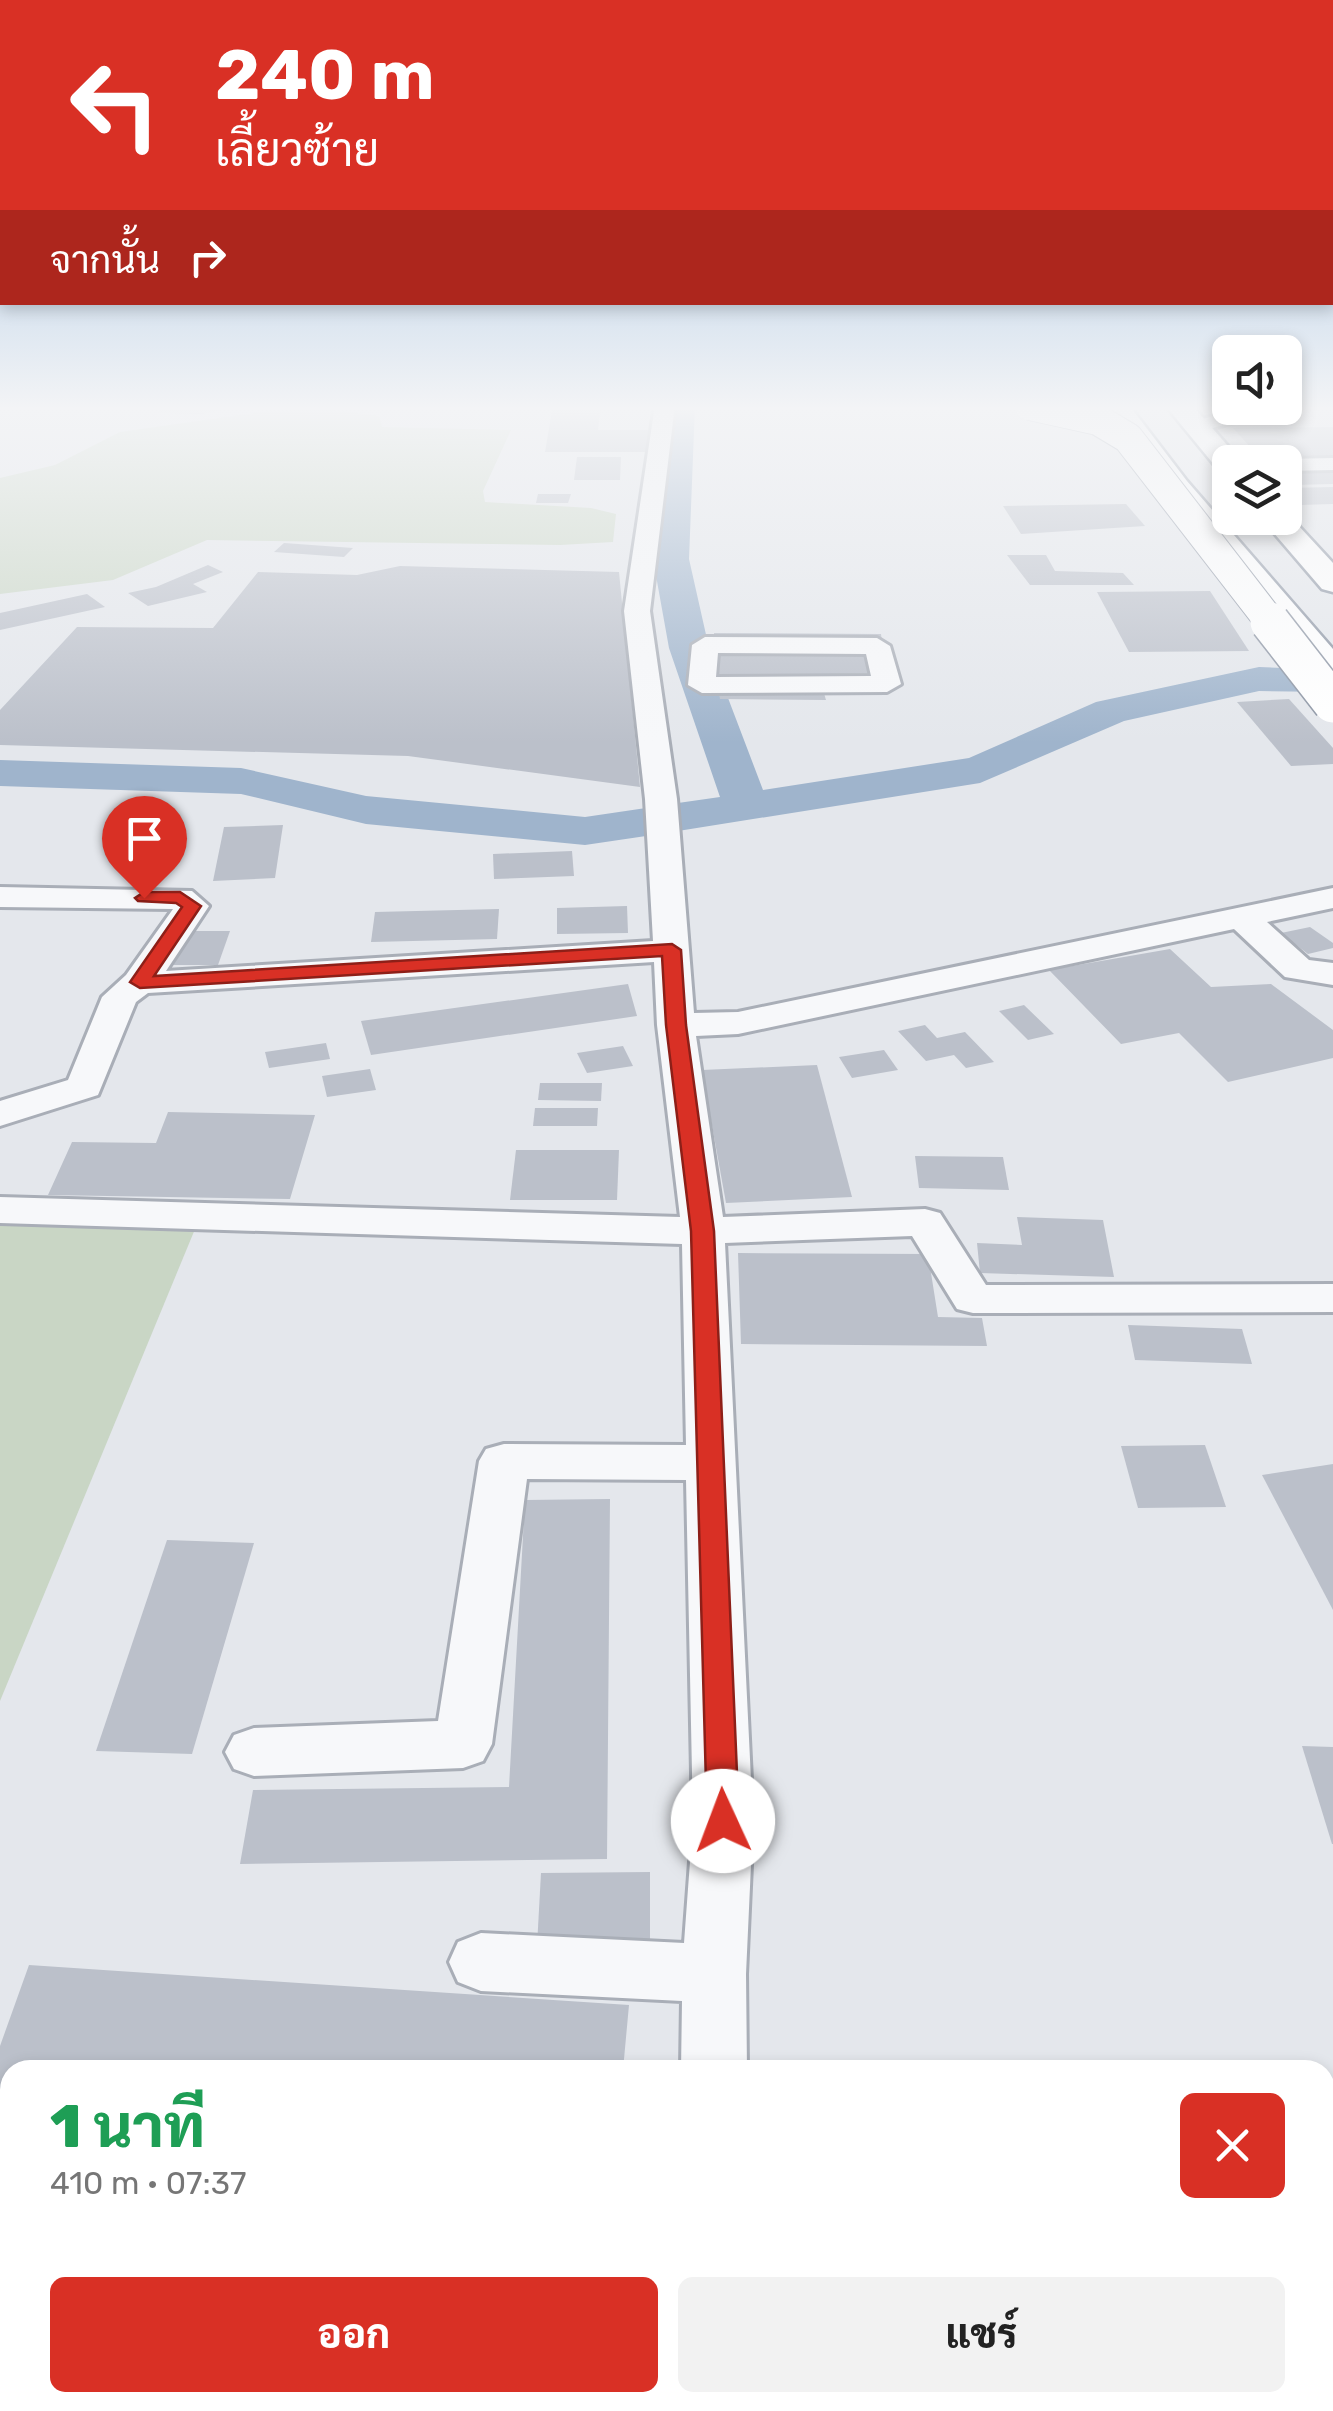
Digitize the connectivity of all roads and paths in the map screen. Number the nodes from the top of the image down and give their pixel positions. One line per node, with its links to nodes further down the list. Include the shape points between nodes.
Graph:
1 (648, 518): 11 (street, via 637,611)
2 (1182, 518): 13 (highway)
3 (1186, 518): 13 (highway, bridge)
4 (1226, 518): 12 (highway)
5 (1232, 518): 10 (highway)
6 (1234, 518): 9 (highway)
7 (1291, 535): 8 (highway)
8 (1333, 582)
9 (1333, 610)
10 (1333, 624)
11 (676, 666): 11 (street, via 705,645 877,646 887,684 702,685); 17 (street, via 661,799)
12 (1333, 671)
13 (1331, 714)
14 (0, 897): 19 (street, via 180,898 192,906)
15 (1333, 898): 16 (street)
16 (1241, 917): 18 (street, via 1298,969); 20 (street, via 738,1022)
17 (672, 950): 19 (street); 20 (street)
18 (1333, 974)
19 (140, 982): 21 (street, via 120,997 84,1087)
20 (676, 1025): 23 (street)
21 (0, 1114)
22 (0, 1210): 23 (street)
23 (702, 1231): 24 (street, via 925,1222 972,1298); 25 (street)
24 (1333, 1298)
25 (711, 1462): 26 (street, via 504,1461 463,1744); 28 (street, via 723,1821)
26 (254, 1752)
27 (481, 1962): 28 (street)
28 (714, 1974): 29 (street)
29 (714, 2060)

